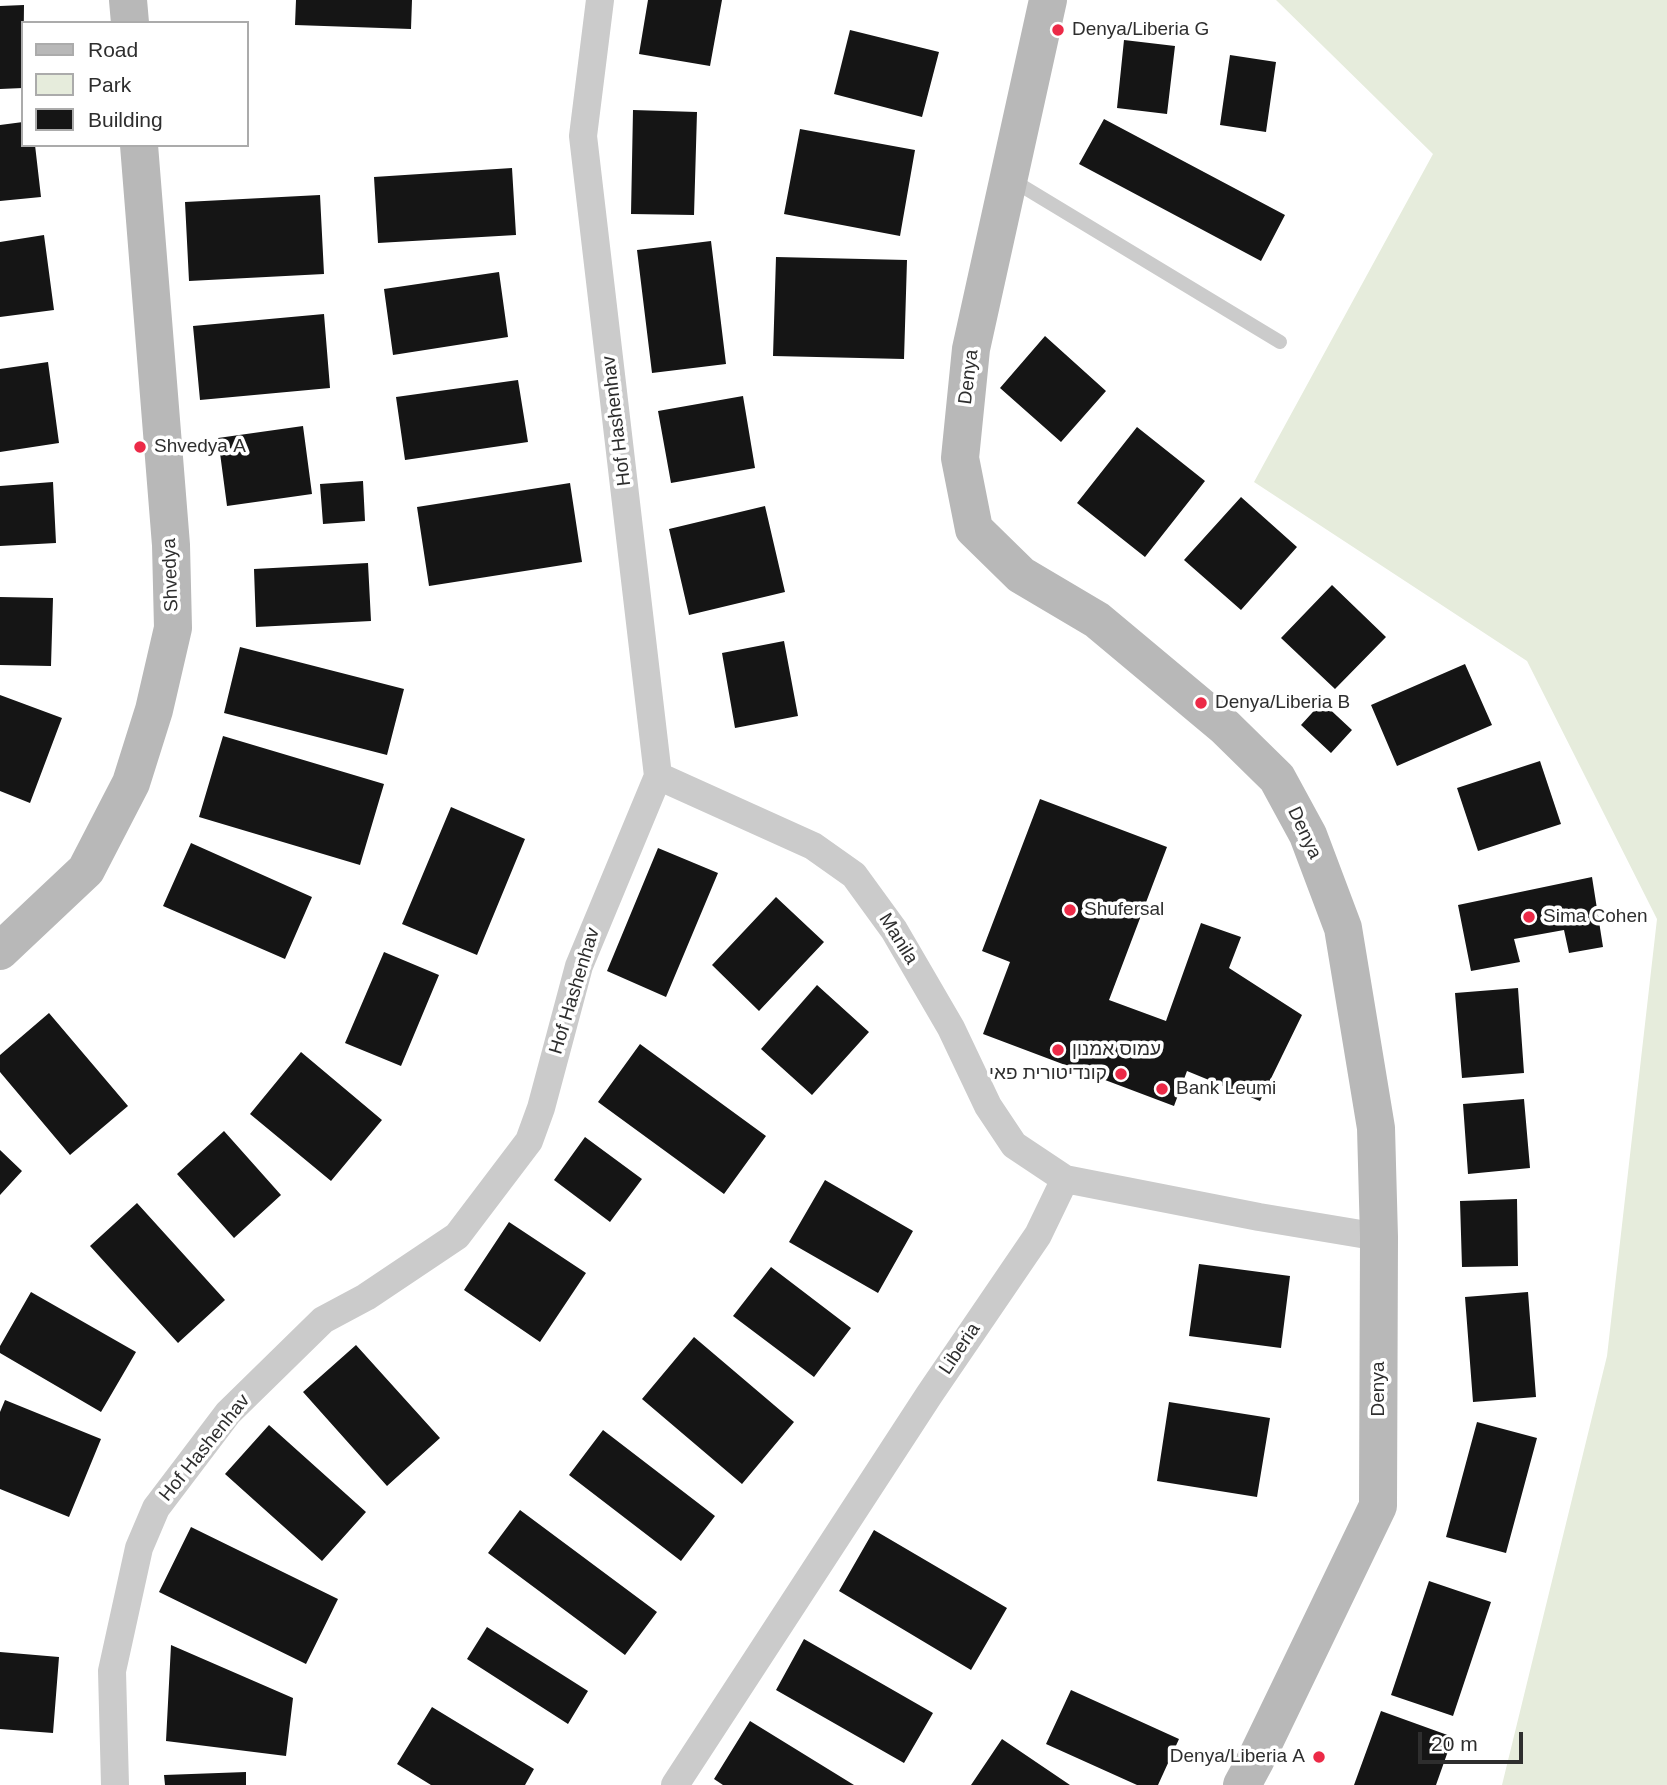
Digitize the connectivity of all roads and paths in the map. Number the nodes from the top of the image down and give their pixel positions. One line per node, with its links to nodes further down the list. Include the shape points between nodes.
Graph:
1 (128, 0): 4 (street)
2 (600, 0): 8 (street, Hof Hashenhav, via 583,136)
3 (1048, 0): 6 (street, Denya)
4 (130, 21)
5 (139, 147): 9 (street, Shvedya, via 171,545 173,628 131,783 86,870)
6 (1007, 178): 7 (lane); 11 (street, Denya, via 971,349 960,458 974,529 1021,575 1097,620 1225,727 1277,778 1308,835 1343,928 1376,1128)
7 (1280, 342)
8 (658, 776): 10 (street, Manila, via 813,846 854,875 894,930 951,1028 988,1106 1014,1145); 12 (street, Hof Hashenhav, via 579,966 529,1141 457,1236 323,1320 279,1362 228,1413 156,1508 139,1548 113,1671)
9 (0, 951)
10 (1065, 1179): 11 (street); 13 (street, Liberia, via 1038,1235)
11 (1379, 1237): 14 (street, Denya, via 1378,1506)
12 (115, 1785)
13 (675, 1785)
14 (1242, 1785)

